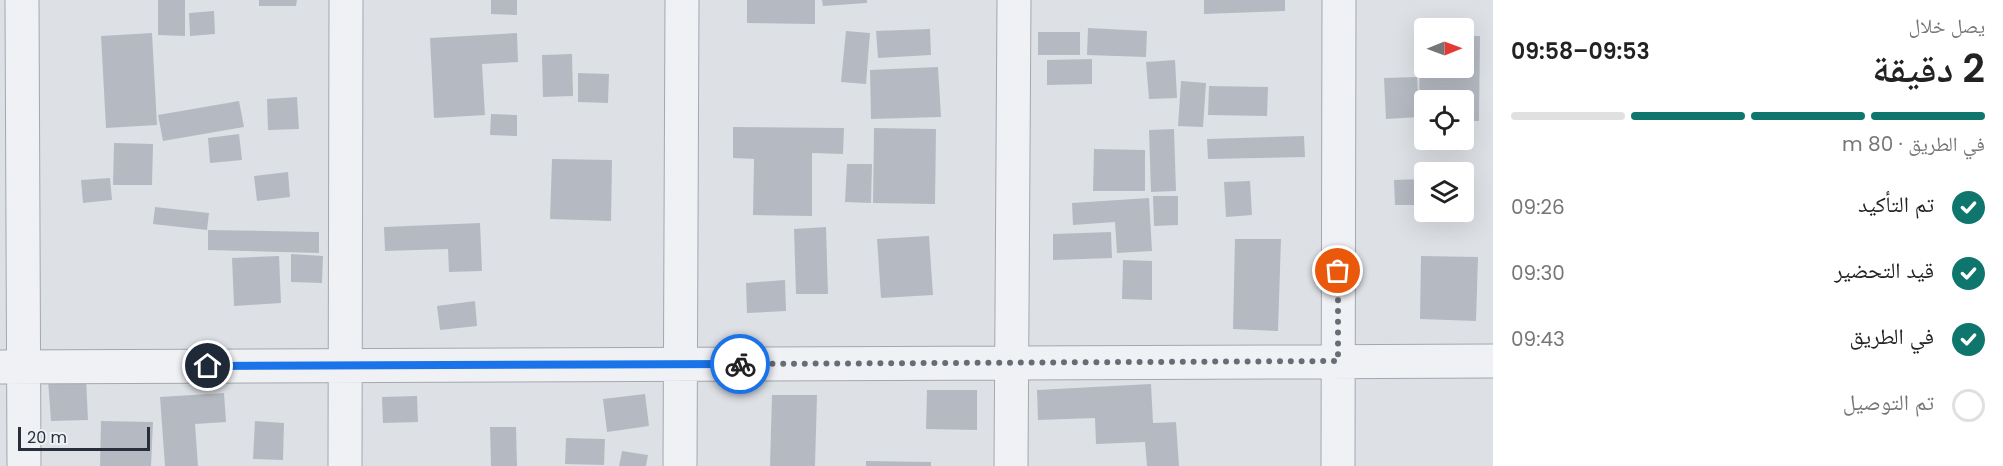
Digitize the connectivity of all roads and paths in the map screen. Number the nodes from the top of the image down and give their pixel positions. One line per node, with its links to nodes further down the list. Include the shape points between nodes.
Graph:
1 (22, 0): 11 (street)
2 (346, 0): 10 (street)
3 (682, 0): 9 (street)
4 (1014, 0): 8 (street)
5 (1339, 0): 7 (street)
6 (1493, 360): 7 (street)
7 (1338, 361): 8 (street); 16 (street)
8 (1012, 363): 9 (street); 15 (street)
9 (681, 364): 10 (street); 14 (street)
10 (346, 366): 11 (street); 13 (street)
11 (12, 367): 12 (street)
12 (24, 466)
13 (345, 466)
14 (680, 466)
15 (1011, 466)
16 (1338, 466)

